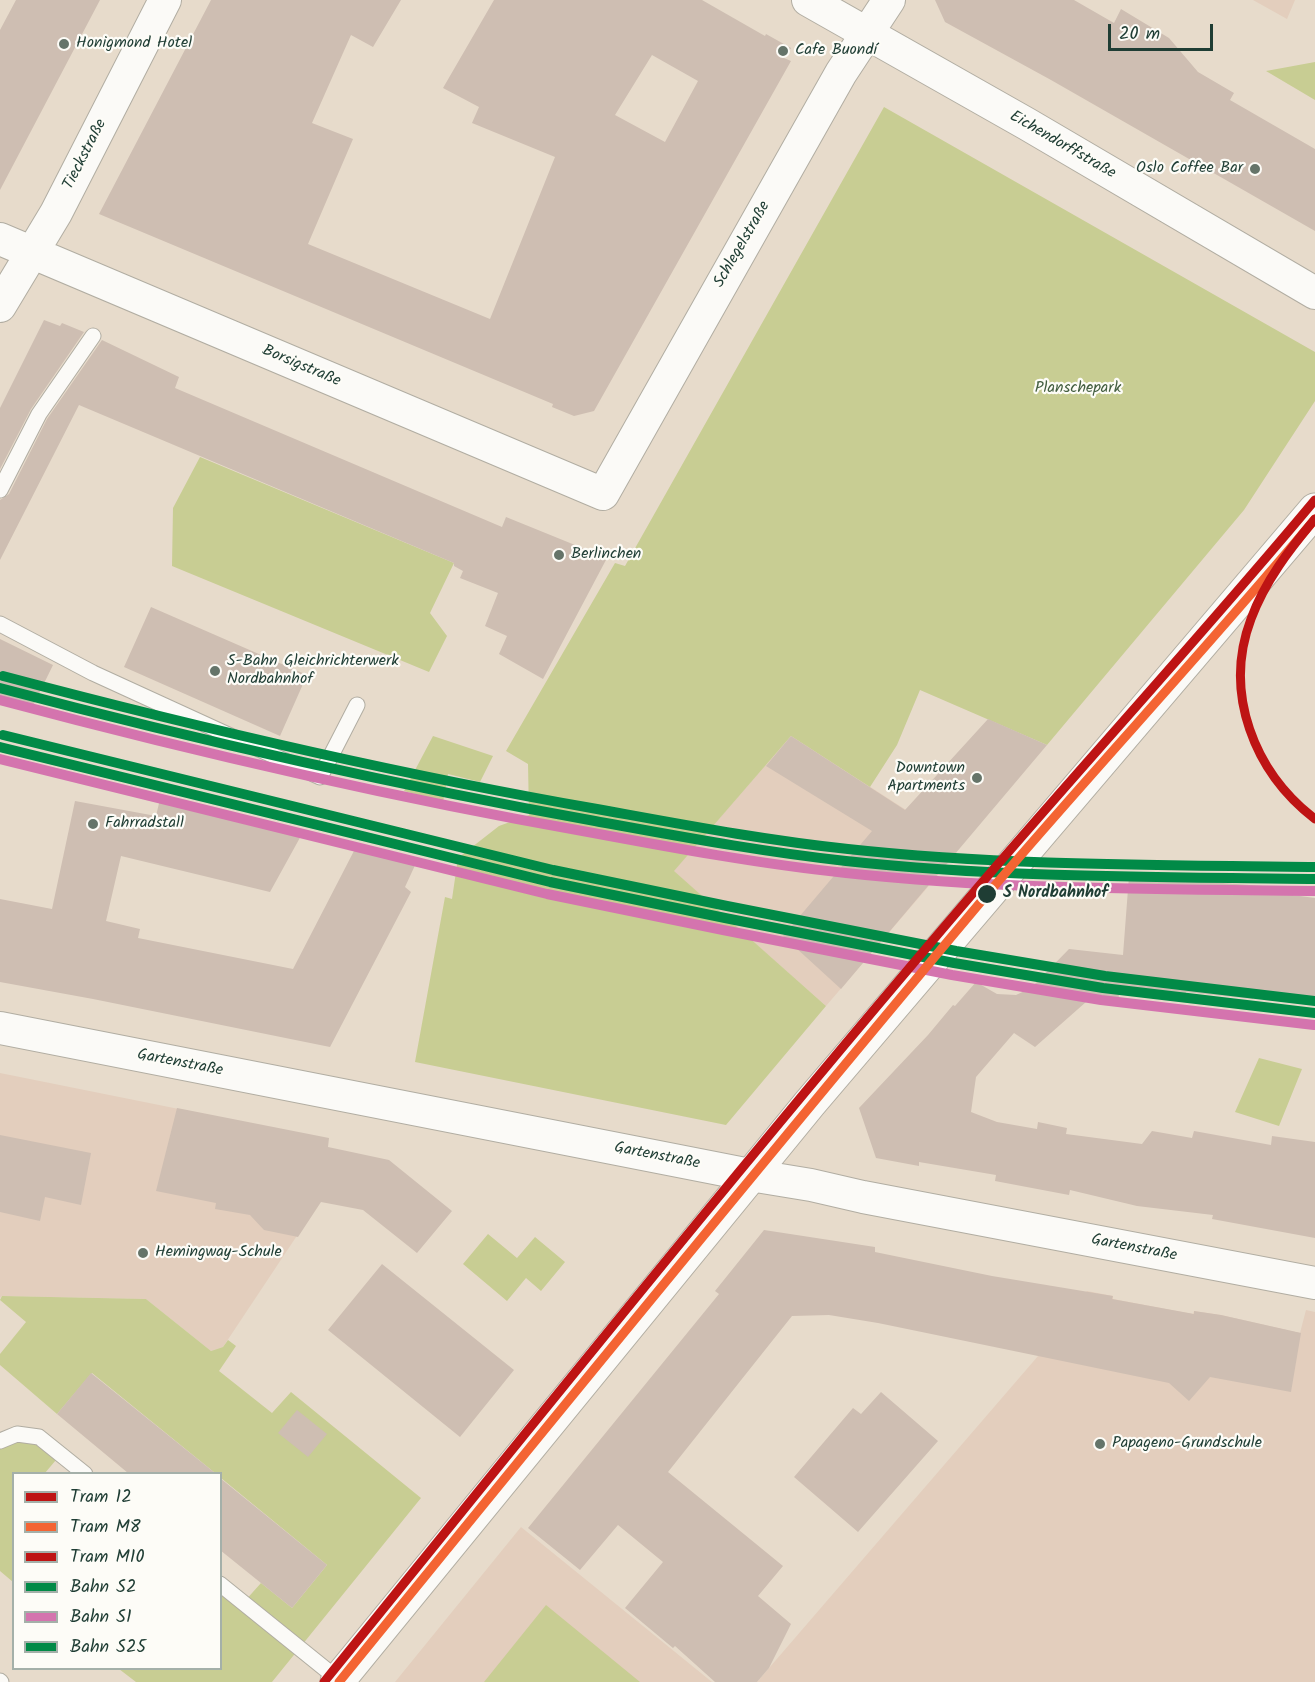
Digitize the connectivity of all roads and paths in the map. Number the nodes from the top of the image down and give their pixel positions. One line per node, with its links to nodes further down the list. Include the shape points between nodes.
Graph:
1 (165, 0): 6 (street, Tieckstraße)
2 (808, 0): 4 (street, Eichendorffstraße)
3 (889, 0): 4 (street, Schlegelstraße)
4 (868, 34): 7 (street, Eichendorffstraße); 11 (street, Schlegelstraße, via 841,73)
5 (0, 239): 6 (street, Borsigstraße)
6 (32, 253): 8 (street, Tieckstraße); 11 (street, Borsigstraße)
7 (1315, 293)
8 (0, 306)
9 (93, 336): 10 (lane, via 39,414)
10 (0, 490)
11 (603, 494)
12 (1315, 510): 16 (street)
13 (0, 624): 14 (lane, via 93,674 320,777)
14 (357, 705)
15 (0, 1028): 16 (street, Gartenstraße)
16 (750, 1175): 17 (street, Gartenstraße); 21 (street)
17 (1315, 1283)
18 (0, 1441): 19 (lane, via 17,1434 39,1437)
19 (84, 1472)
20 (222, 1586): 21 (lane)
21 (338, 1681)

